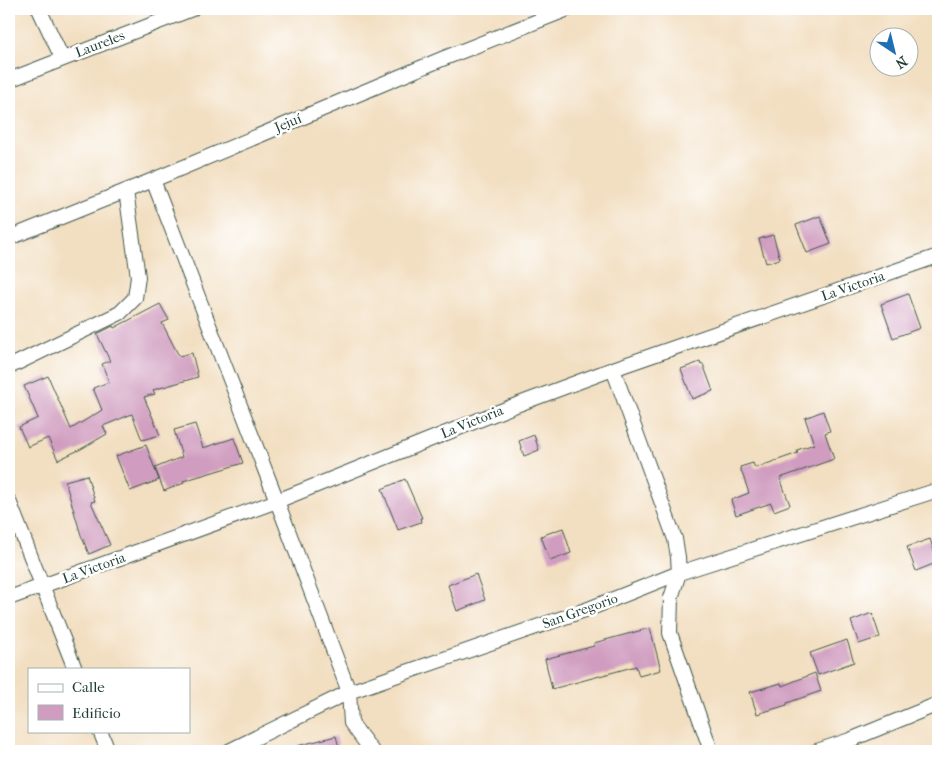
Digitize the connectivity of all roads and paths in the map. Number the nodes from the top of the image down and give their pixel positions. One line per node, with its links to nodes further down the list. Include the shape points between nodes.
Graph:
1 (39, 9): 4 (street)
2 (192, 9): 4 (street, Laureles)
3 (568, 9): 6 (street, Jejuí)
4 (62, 58): 5 (street, Laureles)
5 (9, 80)
6 (153, 180): 7 (street, Jejuí); 14 (street)
7 (126, 191): 8 (street, Jejuí); 10 (street, via 138,277 135,298 120,313)
8 (9, 238)
9 (938, 256): 11 (street, La Victoria)
10 (9, 367)
11 (613, 369): 14 (street, La Victoria, via 511,406); 15 (street, via 674,540)
12 (938, 490): 15 (street, San Gregorio)
13 (9, 501): 16 (street)
14 (277, 501): 16 (street, La Victoria); 19 (street)
15 (679, 573): 19 (street, San Gregorio, via 591,608); 25 (street, via 672,598 670,632)
16 (42, 587): 17 (street, La Victoria); 18 (street)
17 (9, 598)
18 (75, 668)
19 (348, 692): 23 (street, San Gregorio); 24 (street, via 352,724)
20 (938, 704): 26 (street)
21 (100, 732): 22 (street)
22 (108, 751)
23 (229, 751)
24 (372, 751)
25 (711, 751)
26 (817, 751)

